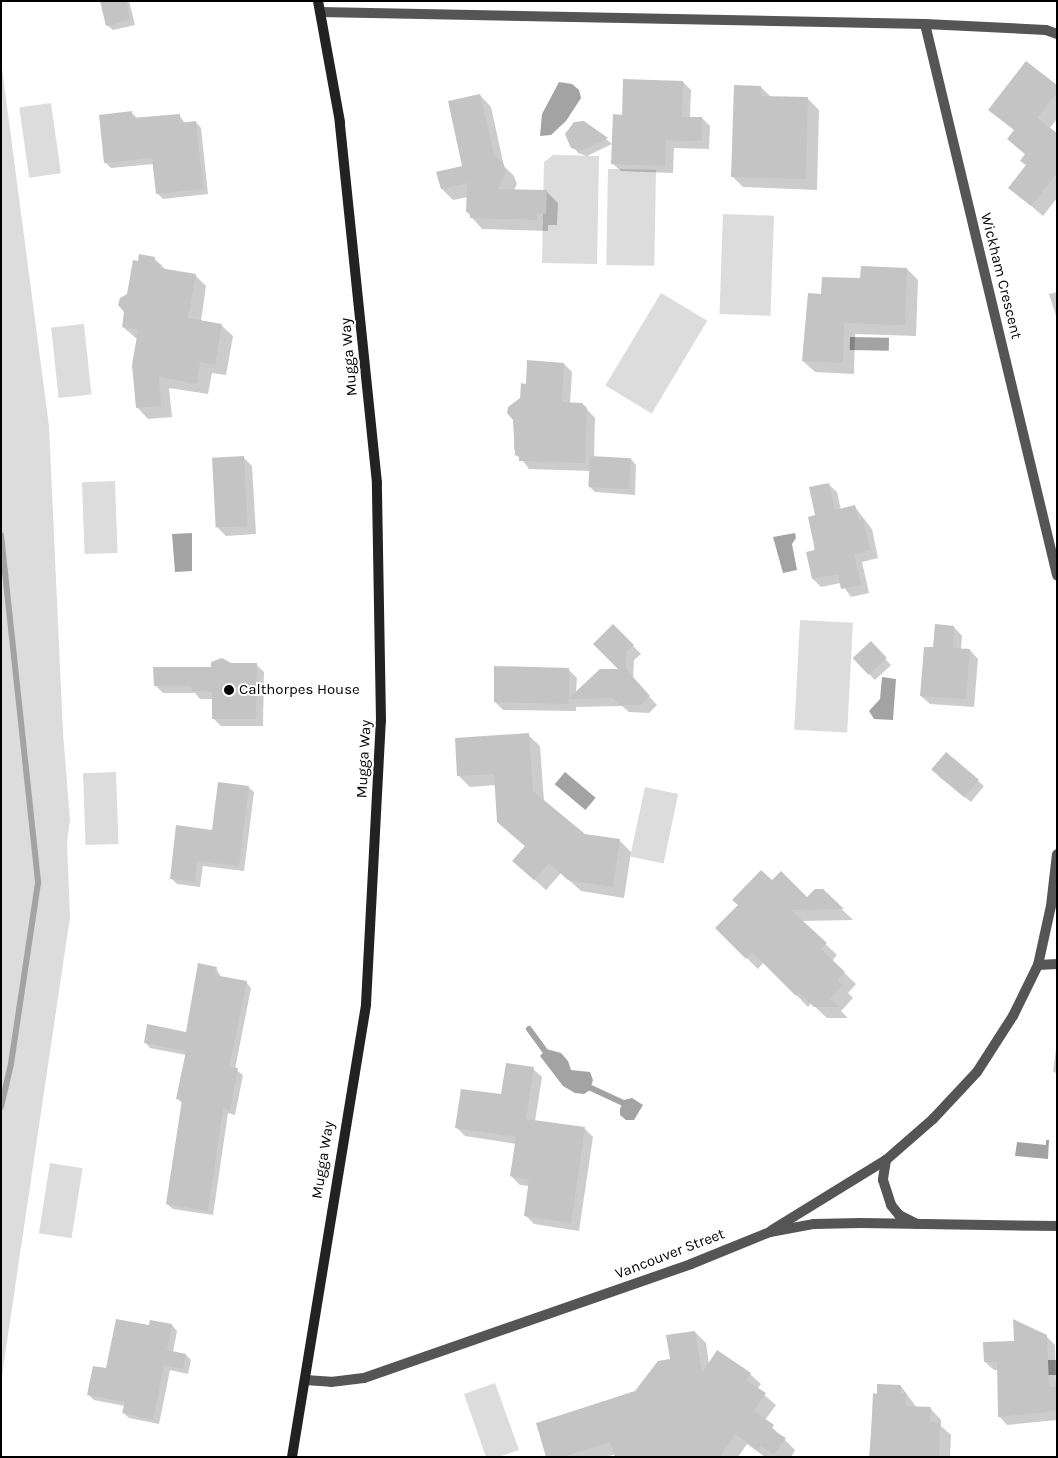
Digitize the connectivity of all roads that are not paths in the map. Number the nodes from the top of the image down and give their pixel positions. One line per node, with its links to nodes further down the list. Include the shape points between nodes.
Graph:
1 (318, 1): 2 (main road, Mugga Way)
2 (320, 12): 3 (street); 14 (main road, Mugga Way, via 341,132 377,482 381,721 366,1004 343,1127)
3 (925, 24): 4 (street, via 1046,30); 5 (street, Wickham Crescent)
4 (1057, 34)
5 (1053, 536): 6 (street, Wickham Crescent)
6 (1057, 575)
7 (1057, 854): 9 (street, via 1051,906)
8 (1057, 964): 9 (street)
9 (1038, 965): 10 (street, via 1013,1016 976,1072 933,1119)
10 (886, 1160): 11 (street, via 883,1180 891,1205 900,1215); 13 (street)
11 (920, 1225): 12 (street, Vancouver Street); 13 (street, Vancouver Street, via 814,1224)
12 (1057, 1226)
13 (770, 1232): 14 (street, Vancouver Street, via 682,1267 364,1378 331,1382)
14 (306, 1380): 15 (main road, Mugga Way)
15 (292, 1457)

